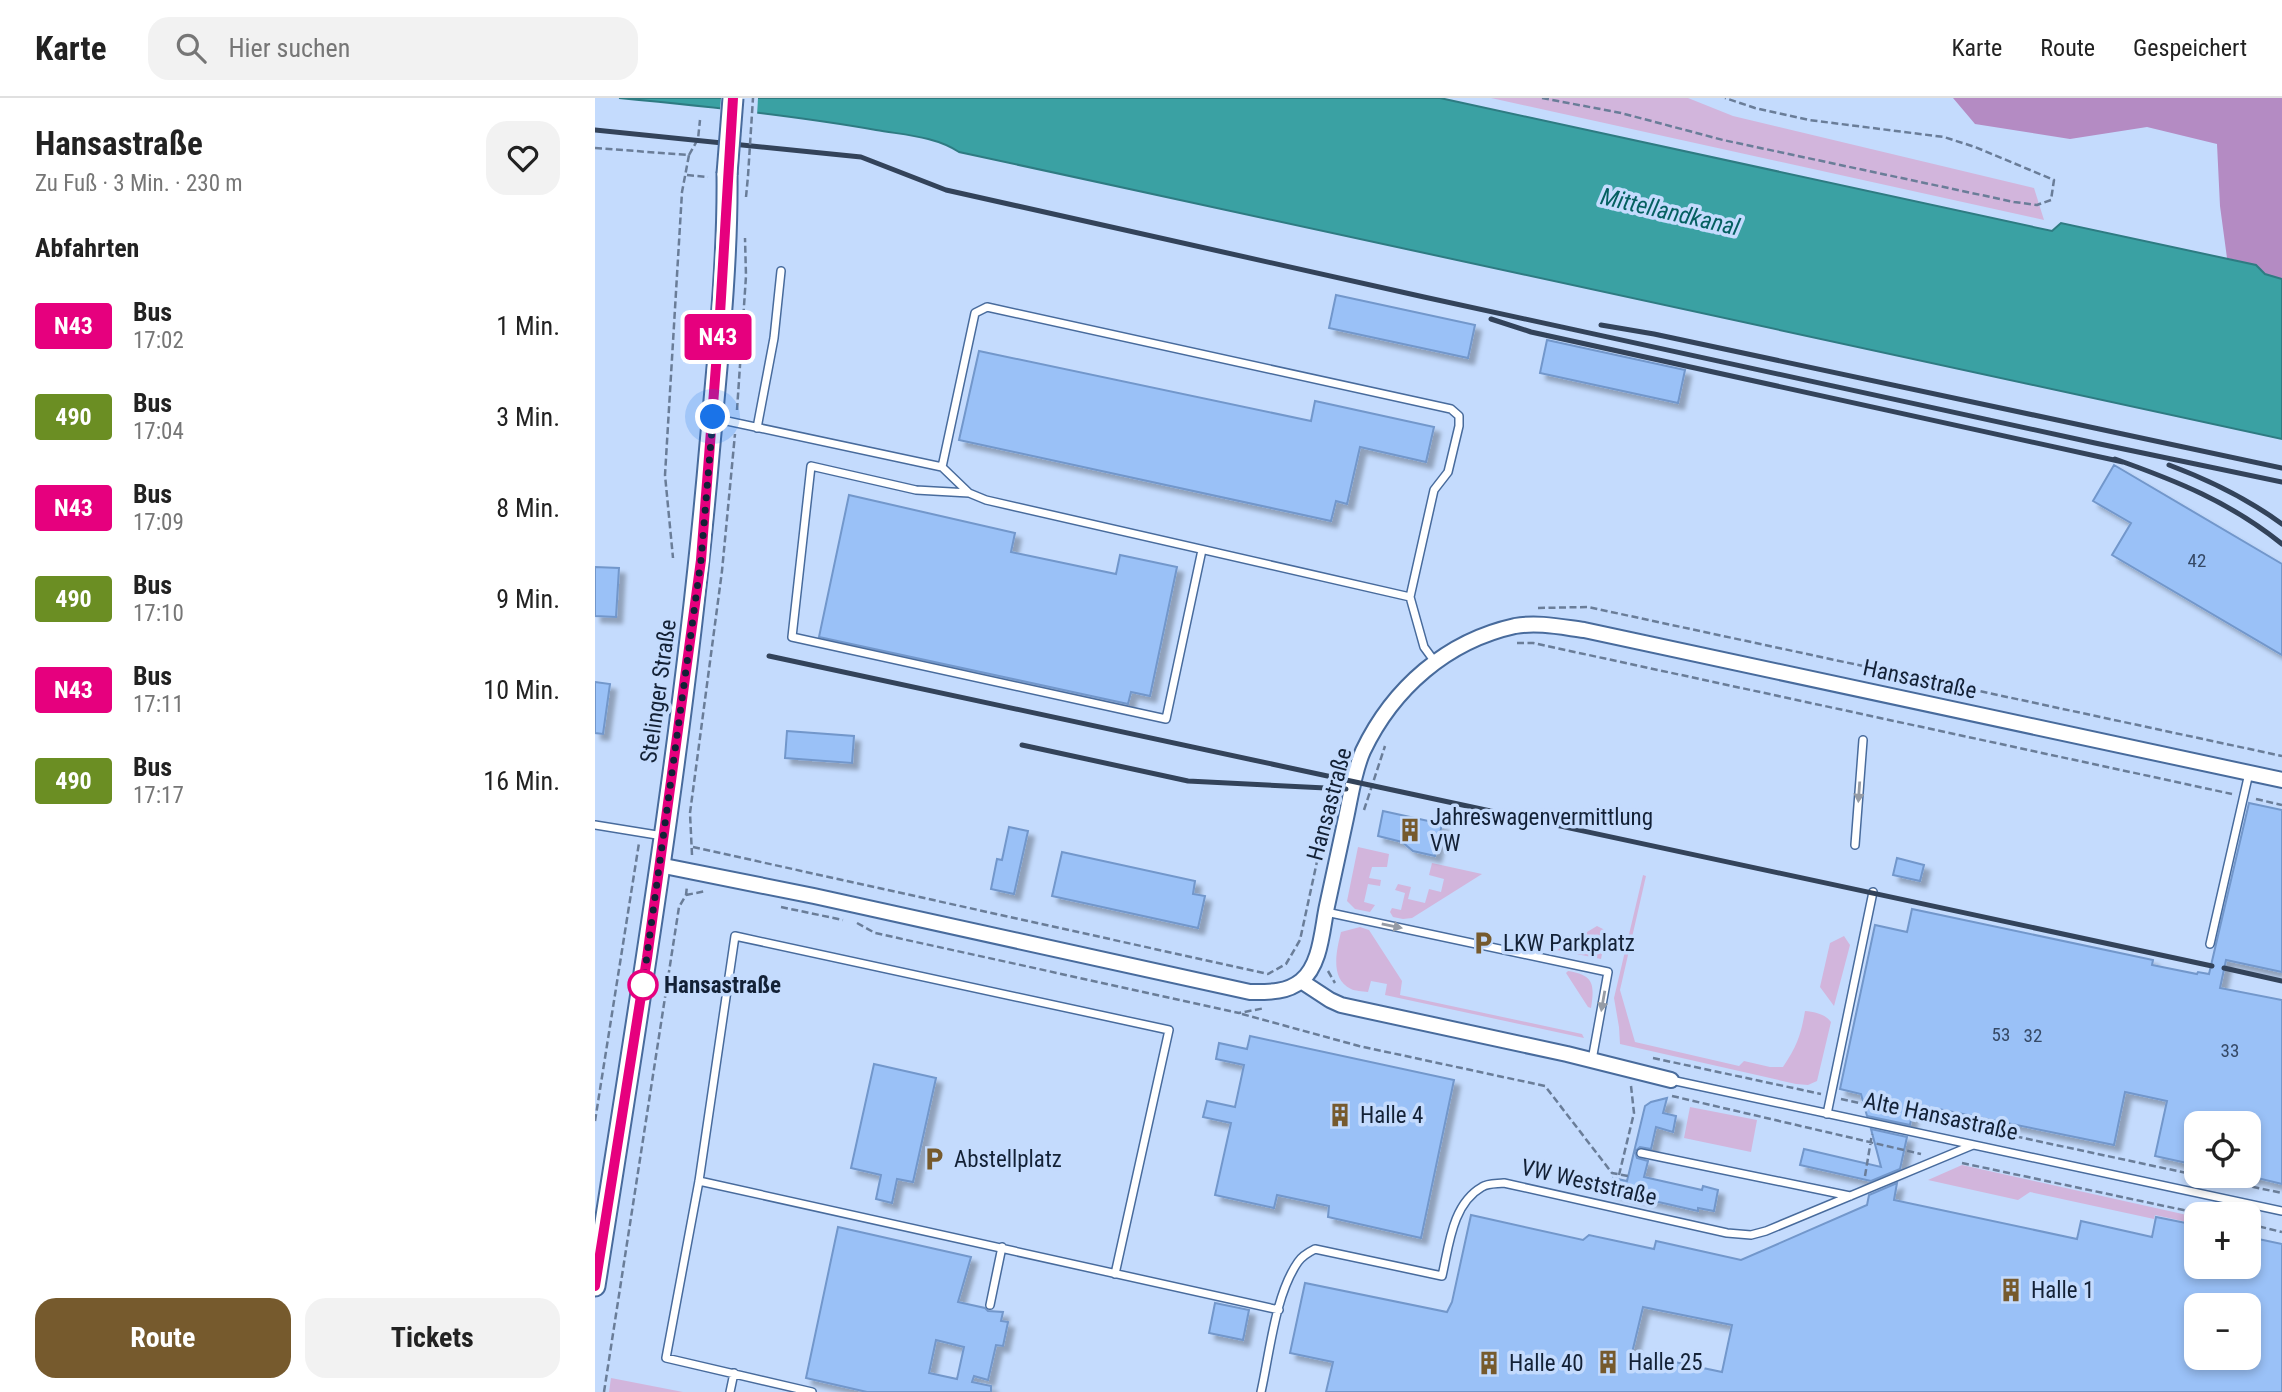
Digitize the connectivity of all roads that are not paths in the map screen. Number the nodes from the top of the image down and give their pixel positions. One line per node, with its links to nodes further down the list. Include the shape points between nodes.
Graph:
1 (733, 98): 3 (main road, Stelinger Straße, bridge, via 720,176)
2 (781, 271): 4 (lane)
3 (713, 417): 4 (lane); 14 (main road, Stelinger Straße, via 701,560)
4 (757, 428): 5 (lane)
5 (942, 467): 6 (lane); 8 (lane, via 975,313 987,307 1451,409 1459,416 1459,426 1448,472 1434,490)
6 (969, 493): 7 (lane); 7 (lane, via 916,490 811,466 792,637 1166,719)
7 (1202, 550): 8 (lane)
8 (1410, 597): 9 (lane, via 1424,647)
9 (1435, 662): 11 (street, Hansastraße, via 1454,648 1516,626 1584,629); 18 (street, Hansastraße, via 1398,697 1363,751)
10 (1863, 740): 15 (lane, one-way to 15)
11 (2249, 773): 12 (street, Hansastraße); 19 (lane)
12 (2282, 780)
13 (595, 825): 14 (lane)
14 (663, 836): 16 (main road, Stelinger Straße)
15 (1855, 845)
16 (659, 865): 20 (street, via 1250,992 1278,992); 31 (main road, Stelinger Straße)
17 (1873, 892): 23 (lane)
18 (1326, 912): 20 (street, Hansastraße, via 1317,953); 21 (lane, one-way to 21, via 1608,972)
19 (2210, 944)
20 (1301, 981): 21 (street, Alte Hansastraße, via 1341,1005)
21 (1592, 1061): 22 (street, Alte Hansastraße)
22 (1671, 1080): 23 (lane, Alte Hansastraße)
23 (1827, 1114): 24 (lane, Alte Hansastraße)
24 (1973, 1145): 27 (lane, VW Weststraße); 28 (lane, Alte Hansastraße)
25 (1641, 1153): 27 (lane)
26 (699, 1181): 29 (lane); 30 (lane, via 735,936 1169,1030); 34 (lane, via 666,1358)
27 (1851, 1196): 33 (lane, VW Weststraße, via 1766,1231 1736,1235 1504,1183 1484,1185 1467,1198 1456,1218 1442,1276 1315,1249 1299,1259)
28 (2282, 1212)
29 (1002, 1247): 30 (lane); 32 (lane)
30 (1115, 1274): 33 (lane)
31 (595, 1286)
32 (990, 1305)
33 (1279, 1310): 37 (lane, VW Weststraße)
34 (734, 1373): 35 (lane); 36 (lane)
35 (730, 1392)
36 (812, 1392)
37 (1261, 1392)

